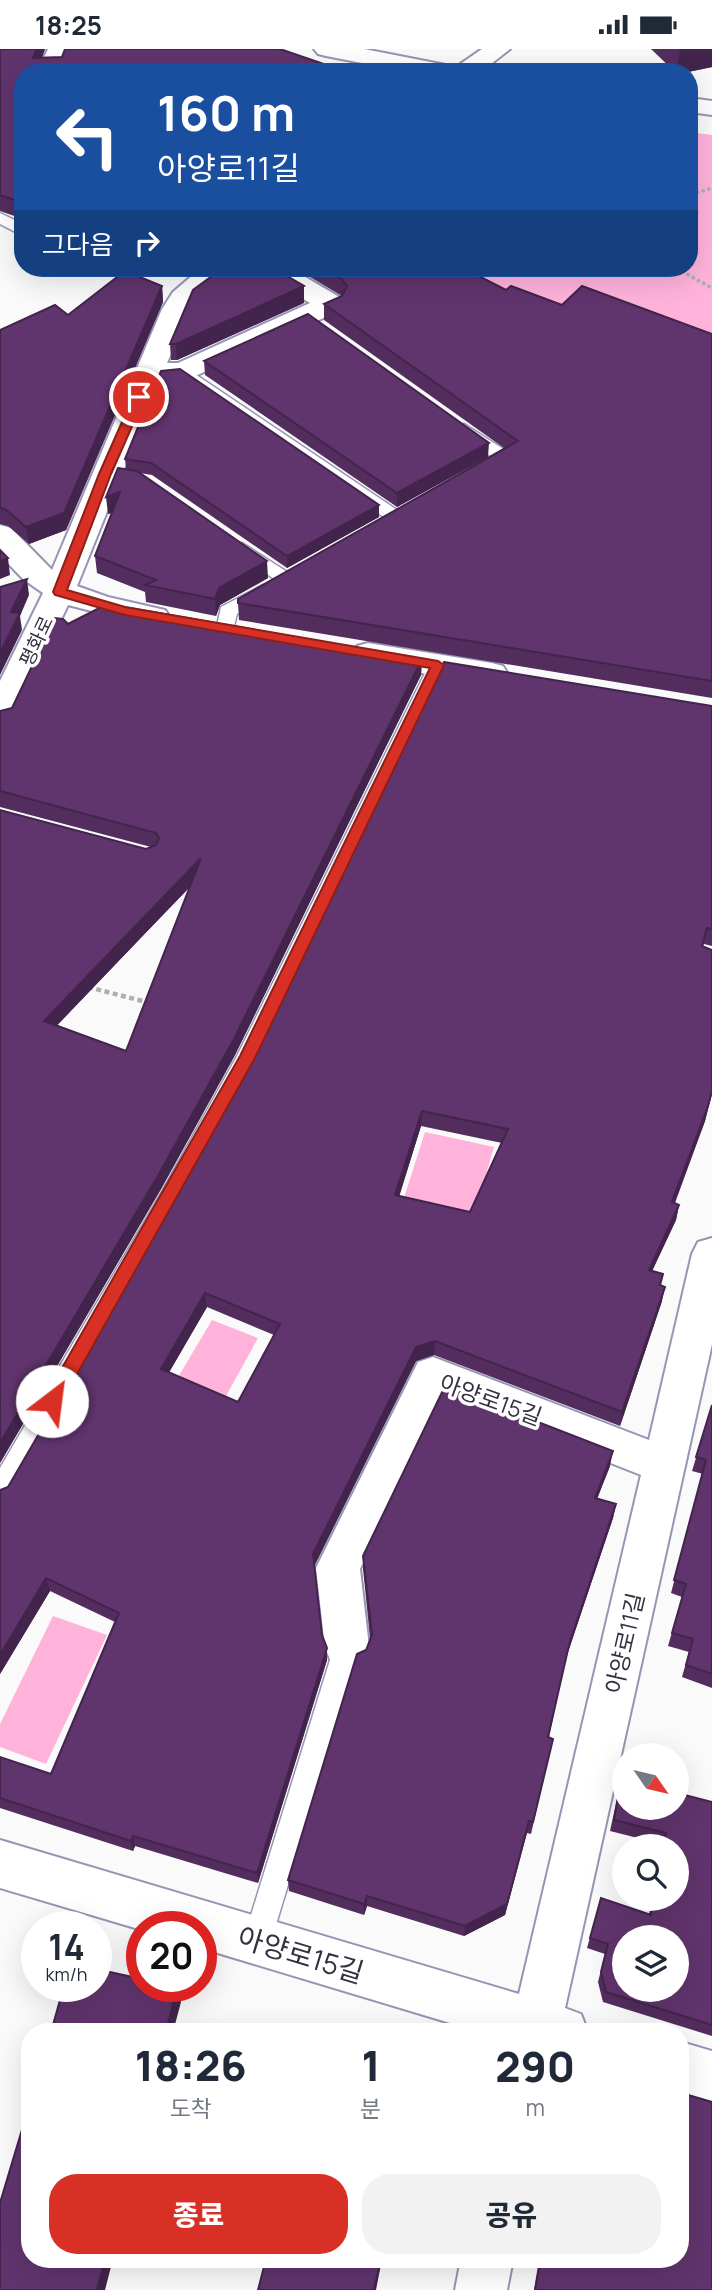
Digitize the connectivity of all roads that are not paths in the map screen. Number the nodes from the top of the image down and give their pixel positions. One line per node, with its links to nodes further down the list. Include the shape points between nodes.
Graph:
1 (326, 49): 3 (street)
2 (498, 49): 4 (street)
3 (400, 63)
4 (477, 63)
5 (207, 277): 8 (street, 평화로, via 176,309)
6 (286, 277): 7 (street, via 331,304 313,321)
7 (183, 371): 8 (street); 11 (lane, via 403,515)
8 (150, 372): 14 (street, 평화로, via 112,475)
9 (450, 419): 10 (lane, via 505,458)
10 (469, 478)
11 (375, 530)
12 (0, 535): 14 (street, via 23,564)
13 (232, 541): 16 (lane, via 291,576 228,611)
14 (50, 585): 15 (street); 16 (street, via 100,606); 20 (street, 평화로)
15 (10, 589)
16 (216, 628)
17 (344, 650): 18 (street)
18 (438, 665): 19 (street); 23 (lane, via 247,1058)
19 (520, 678)
20 (0, 715)
21 (712, 1254): 22 (street, 아양로11길)
22 (666, 1465): 24 (street, 아양로15길, via 433,1375 338,1568); 28 (street, 아양로11길)
23 (0, 1492)
24 (347, 1647): 26 (lane)
25 (0, 1864): 26 (street, 아양로15길)
26 (257, 1941): 27 (street, 아양로15길)
27 (524, 2023)
28 (545, 2023)
29 (689, 2069): 30 (street)
30 (712, 2076)
31 (485, 2268): 32 (street)
32 (481, 2290)

